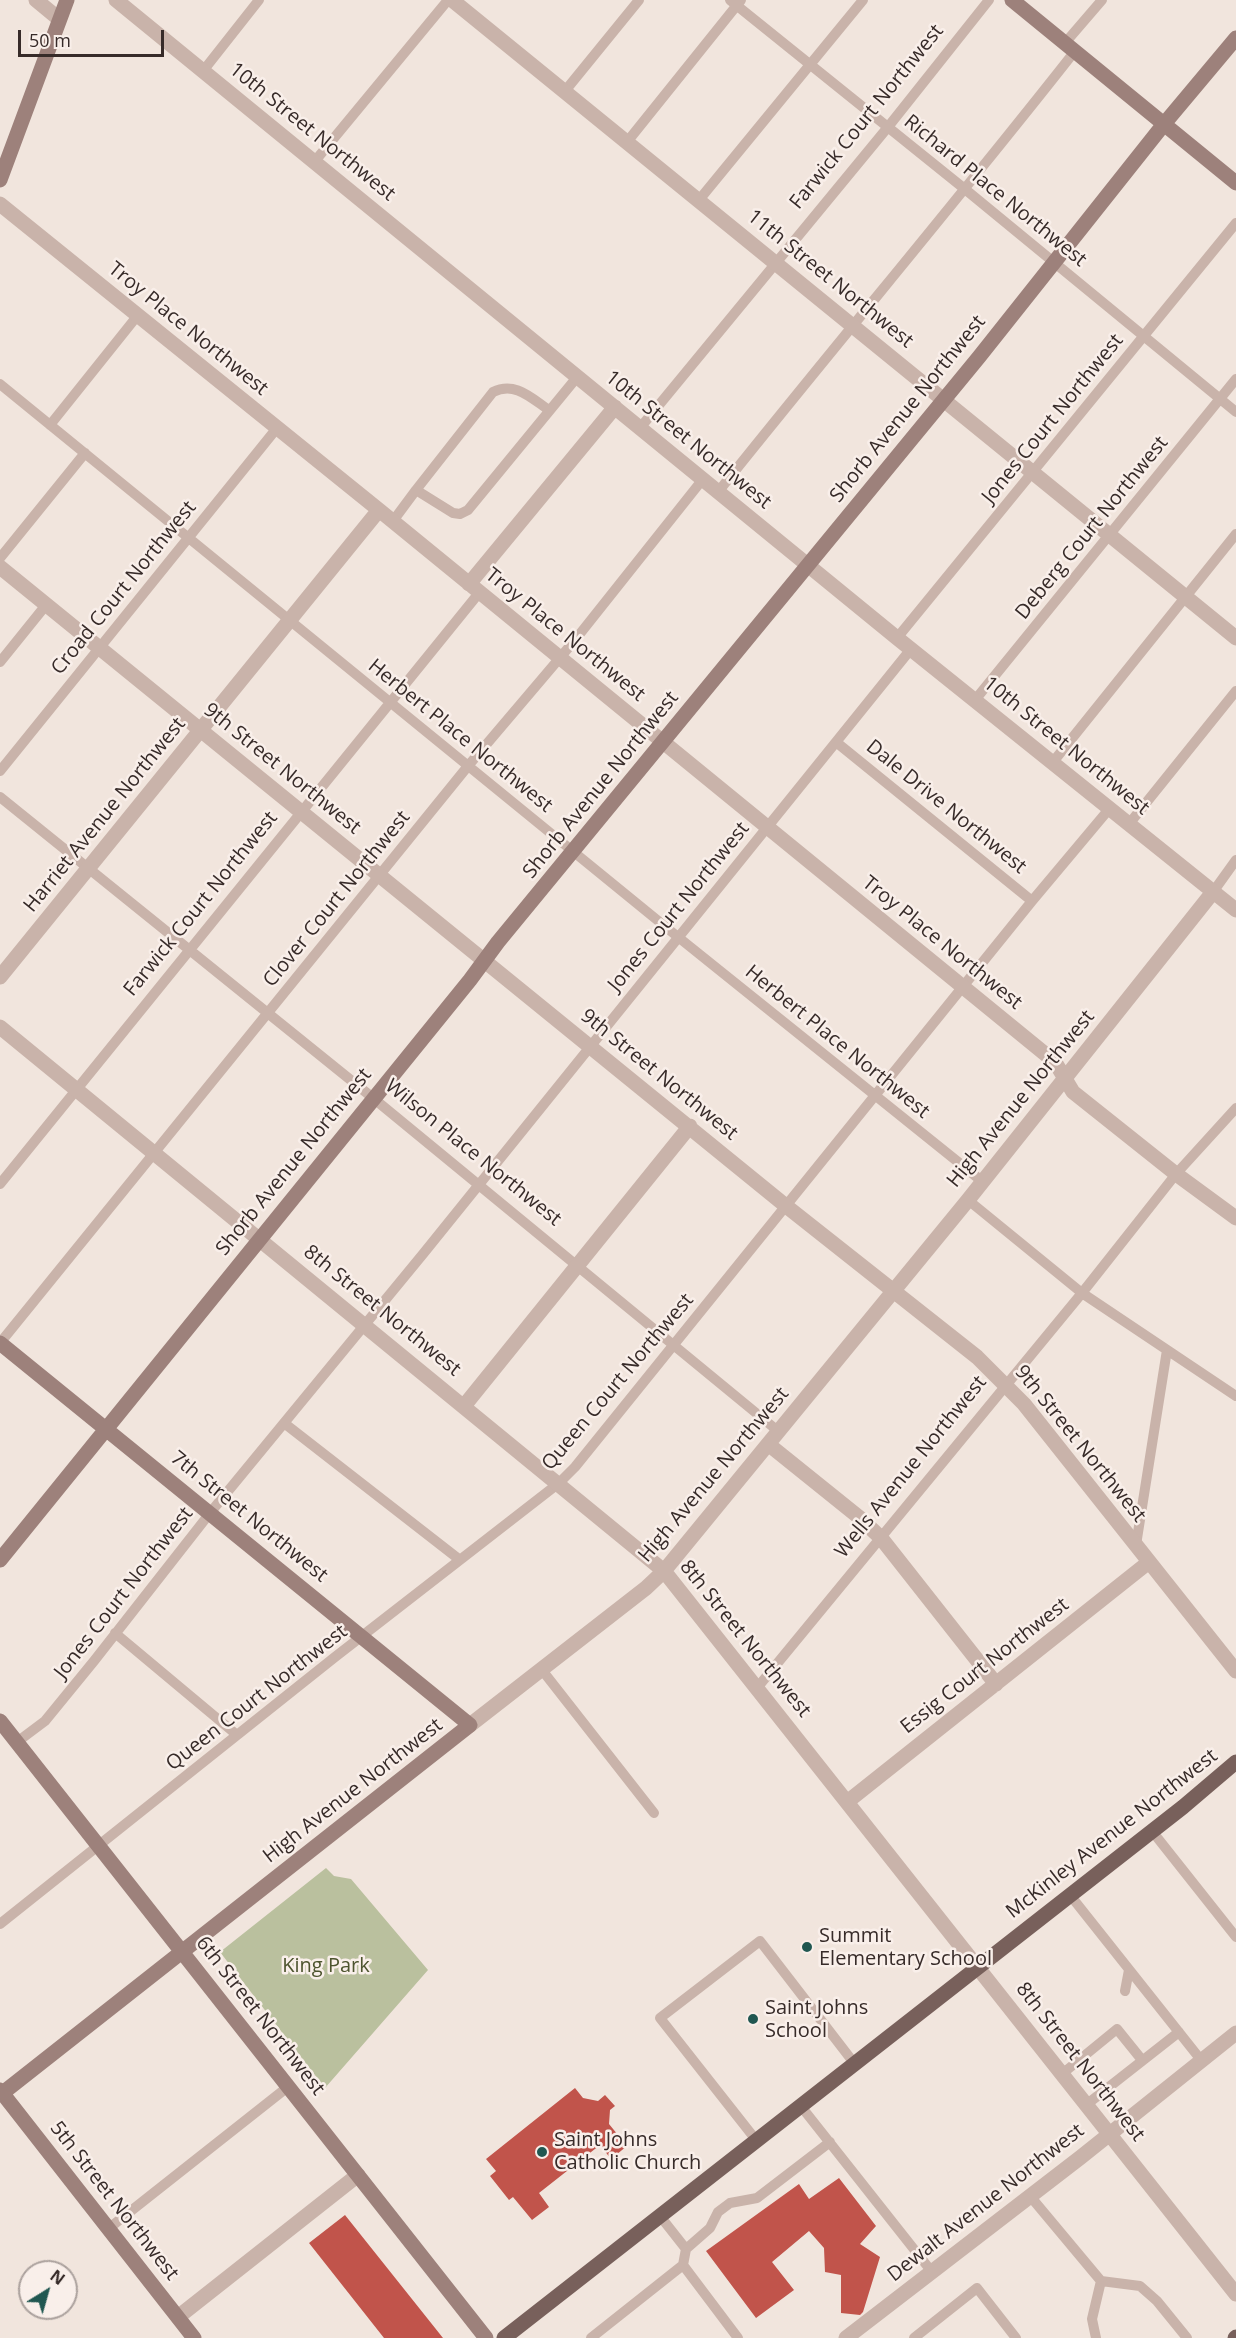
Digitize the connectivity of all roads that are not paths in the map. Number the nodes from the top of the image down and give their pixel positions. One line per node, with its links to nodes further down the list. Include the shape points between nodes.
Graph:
1 (36, 0): 12 (street)
2 (67, 0): 12 (street)
3 (116, 0): 16 (street, 10th Street Northwest)
4 (259, 0): 16 (lane)
5 (450, 0): 17 (street, 11th Street Northwest); 21 (lane)
6 (639, 0): 17 (lane)
7 (863, 0): 15 (lane)
8 (989, 0): 19 (lane, Farwick Court Northwest)
9 (1012, 0): 14 (street)
10 (1102, 0): 14 (lane)
11 (736, 2): 15 (lane, Richard Place Northwest); 20 (lane)
12 (59, 19): 22 (street)
13 (1236, 38): 18 (street, Shorb Avenue Northwest)
14 (1070, 47): 18 (street); 24 (lane)
15 (810, 64): 19 (lane, Richard Place Northwest); 25 (lane)
16 (203, 71): 21 (street, 10th Street Northwest)
17 (565, 92): 20 (street, 11th Street Northwest)
18 (1164, 124): 23 (street); 29 (street, Shorb Avenue Northwest)
19 (888, 127): 24 (lane, Richard Place Northwest); 28 (lane, Farwick Court Northwest)
20 (627, 142): 25 (street, 11th Street Northwest)
21 (315, 161): 33 (street, 10th Street Northwest)
22 (0, 180)
23 (1236, 183)
24 (966, 190): 29 (lane, Richard Place Northwest); 31 (lane)
25 (699, 200): 28 (street, 11th Street Northwest)
26 (0, 204): 30 (street, Troy Place Northwest)
27 (1236, 223): 32 (lane, Jones Court Northwest)
28 (775, 262): 31 (street, 11th Street Northwest); 43 (lane, Farwick Court Northwest)
29 (1053, 263): 32 (lane, Richard Place Northwest); 36 (street, Shorb Avenue Northwest)
30 (138, 315): 41 (lane); 42 (street, Troy Place Northwest)
31 (852, 325): 36 (street, 11th Street Northwest); 48 (lane)
32 (1143, 337): 37 (lane, Richard Place Northwest); 45 (lane, Jones Court Northwest)
33 (578, 376): 38 (street, 10th Street Northwest); 39 (lane)
34 (1236, 378): 37 (lane, Deberg Court Northwest)
35 (0, 384): 41 (lane, Herbert Place Northwest)
36 (943, 399): 45 (street, 11th Street Northwest); 55 (street, Shorb Avenue Northwest)
37 (1220, 399): 40 (lane, Richard Place Northwest); 52 (lane, Deberg Court Northwest)
38 (615, 407): 43 (street, 10th Street Northwest); 57 (street, Farwick Court Northwest)
39 (549, 410): 47 (lane, via 468,510 453,513); 47 (lane, via 516,388 502,387 493,392)
40 (1236, 412)
41 (50, 425): 44 (lane, Herbert Place Northwest)
42 (277, 428): 49 (street, Troy Place Northwest); 53 (lane, Croad Court Northwest)
43 (640, 428): 46 (street, 10th Street Northwest)
44 (85, 453): 53 (lane, Herbert Place Northwest); 54 (lane)
45 (1032, 472): 52 (street, 11th Street Northwest); 61 (lane, Jones Court Northwest)
46 (703, 479): 48 (street, 10th Street Northwest); 65 (lane, Clover Court Northwest)
47 (416, 490): 50 (lane)
48 (718, 492): 55 (street, 10th Street Northwest)
49 (379, 510): 50 (street, Troy Place Northwest); 60 (street, Harriet Avenue Northwest)
50 (393, 521): 57 (street, Troy Place Northwest)
51 (1236, 534): 58 (lane)
52 (1109, 535): 58 (street, 11th Street Northwest); 68 (lane, Deberg Court Northwest)
53 (188, 538): 60 (lane, Herbert Place Northwest); 63 (lane, Croad Court Northwest)
54 (0, 558)
55 (808, 565): 61 (street, 10th Street Northwest); 71 (street, Shorb Avenue Northwest)
56 (0, 567): 59 (street, 9th Street Northwest)
57 (474, 589): 65 (street, Troy Place Northwest); 69 (lane, Farwick Court Northwest)
58 (1185, 596): 62 (street, 11th Street Northwest); 73 (lane)
59 (46, 605): 63 (street, 9th Street Northwest); 66 (lane)
60 (290, 621): 69 (lane, Herbert Place Northwest); 70 (street, Harriet Avenue Northwest)
61 (897, 638): 64 (street, 10th Street Northwest)
62 (1236, 638)
63 (98, 647): 70 (street, 9th Street Northwest); 75 (lane, Croad Court Northwest)
64 (911, 649): 68 (street, 10th Street Northwest); 72 (lane, Jones Court Northwest)
65 (558, 657): 71 (street, Troy Place Northwest); 74 (lane, Clover Court Northwest)
66 (0, 662)
67 (1236, 691): 79 (lane)
68 (975, 700): 73 (street, 10th Street Northwest)
69 (391, 704): 74 (lane, Herbert Place Northwest); 78 (lane, Farwick Court Northwest)
70 (201, 730): 78 (street, 9th Street Northwest); 83 (street, Harriet Avenue Northwest)
71 (663, 742): 80 (street, Troy Place Northwest); 81 (street, Shorb Avenue Northwest)
72 (836, 742): 80 (lane, Jones Court Northwest); 86 (lane, Dale Drive Northwest)
73 (1053, 762): 77 (street, 10th Street Northwest)
74 (468, 766): 81 (lane, Herbert Place Northwest); 84 (lane, Clover Court Northwest)
75 (0, 771)
76 (0, 797): 83 (lane, Wilson Place Northwest)
77 (1110, 808): 79 (street, 10th Street Northwest); 86 (lane, Queen Court Northwest)
78 (303, 813): 84 (street, 9th Street Northwest); 89 (lane, Farwick Court Northwest)
79 (1129, 824): 85 (street, 10th Street Northwest)
80 (767, 827): 88 (lane, Jones Court Northwest); 92 (street, Troy Place Northwest)
81 (573, 851): 88 (lane, Herbert Place Northwest); 90 (street, Shorb Avenue Northwest)
82 (1236, 860): 85 (lane, High Avenue Northwest)
83 (89, 868): 89 (lane, Wilson Place Northwest); 91 (street, Harriet Avenue Northwest)
84 (380, 876): 90 (street, 9th Street Northwest); 93 (lane, Clover Court Northwest)
85 (1213, 892): 87 (street, 10th Street Northwest); 96 (street, High Avenue Northwest)
86 (1032, 901): 92 (lane, Queen Court Northwest)
87 (1236, 910)
88 (678, 937): 95 (lane, Jones Court Northwest); 98 (lane, Herbert Place Northwest)
89 (190, 951): 93 (lane, Wilson Place Northwest); 97 (lane, Farwick Court Northwest)
90 (485, 960): 95 (street, 9th Street Northwest); 99 (street, Shorb Avenue Northwest)
91 (0, 977)
92 (964, 988): 96 (street, Troy Place Northwest, via 1055,1062); 98 (lane, Queen Court Northwest)
93 (268, 1013): 99 (lane, Wilson Place Northwest); 102 (lane, Clover Court Northwest)
94 (0, 1027): 97 (street, 8th Street Northwest)
95 (590, 1046): 101 (street, 9th Street Northwest); 106 (lane, Jones Court Northwest)
96 (1065, 1078): 103 (street, Troy Place Northwest, via 1073,1092); 104 (street, High Avenue Northwest)
97 (77, 1089): 102 (street, 8th Street Northwest); 105 (lane, Farwick Court Northwest)
98 (875, 1096): 104 (lane, Herbert Place Northwest); 108 (lane, Queen Court Northwest)
99 (373, 1098): 106 (lane, Wilson Place Northwest); 110 (street, Shorb Avenue Northwest)
100 (1236, 1108): 103 (lane, Wells Avenue Northwest)
101 (690, 1126): 108 (street, 9th Street Northwest); 111 (street)
102 (156, 1153): 110 (street, 8th Street Northwest); 115 (lane, Clover Court Northwest)
103 (1176, 1174): 109 (street, Troy Place Northwest); 113 (lane, Wells Avenue Northwest)
104 (982, 1182): 107 (street, High Avenue Northwest)
105 (0, 1185)
106 (478, 1185): 111 (lane, Wilson Place Northwest); 114 (lane, Jones Court Northwest)
107 (968, 1200): 112 (street, High Avenue Northwest); 113 (lane)
108 (786, 1206): 112 (street, 9th Street Northwest); 116 (lane, Queen Court Northwest)
109 (1236, 1218)
110 (260, 1238): 114 (street, 8th Street Northwest); 122 (street, Shorb Avenue Northwest)
111 (577, 1266): 116 (lane, Wilson Place Northwest); 120 (street)
112 (893, 1291): 118 (street, 9th Street Northwest); 123 (street, High Avenue Northwest)
113 (1082, 1293): 117 (lane); 118 (lane, Wells Avenue Northwest)
114 (364, 1323): 120 (street, 8th Street Northwest); 121 (lane, Jones Court Northwest)
115 (0, 1343): 122 (street, 7th Street Northwest)
116 (674, 1344): 123 (lane, Wilson Place Northwest); 125 (lane, Queen Court Northwest)
117 (1167, 1350): 119 (lane); 128 (lane)
118 (1006, 1384): 127 (lane, Wells Avenue Northwest); 128 (street, 9th Street Northwest)
119 (1236, 1396)
120 (464, 1406): 125 (street, 8th Street Northwest)
121 (284, 1423): 126 (lane, Jones Court Northwest); 130 (lane)
122 (105, 1428): 126 (street, 7th Street Northwest); 129 (street, Shorb Avenue Northwest)
123 (778, 1431): 124 (street, High Avenue Northwest)
124 (768, 1443): 127 (street); 132 (street, High Avenue Northwest)
125 (559, 1483): 130 (lane, Queen Court Northwest); 132 (street, 8th Street Northwest)
126 (210, 1513): 133 (lane, Jones Court Northwest); 134 (street, 7th Street Northwest)
127 (881, 1538): 137 (street); 138 (lane, Wells Avenue Northwest)
128 (1136, 1545): 131 (street, 9th Street Northwest)
129 (0, 1560)
130 (460, 1560): 134 (lane, Queen Court Northwest)
131 (1149, 1562): 136 (street, 9th Street Northwest); 137 (street, Essig Court Northwest)
132 (664, 1571): 135 (street, High Avenue Northwest); 138 (street, 8th Street Northwest)
133 (115, 1633): 141 (lane); 142 (lane, Jones Court Northwest, via 45,1721)
134 (363, 1637): 140 (street, 7th Street Northwest); 141 (lane, Queen Court Northwest)
135 (542, 1670): 140 (street, High Avenue Northwest); 145 (lane)
136 (1236, 1671)
137 (996, 1684): 144 (street, Essig Court Northwest)
138 (757, 1688): 144 (street, 8th Street Northwest)
139 (0, 1721): 142 (street, 6th Street Northwest)
140 (470, 1725): 151 (street, High Avenue Northwest)
141 (237, 1735): 147 (lane, Queen Court Northwest)
142 (17, 1742): 147 (street, 6th Street Northwest)
143 (1236, 1762): 146 (main road, McKinley Avenue Northwest)
144 (847, 1802): 152 (street, 8th Street Northwest)
145 (654, 1813)
146 (1152, 1832): 148 (main road, McKinley Avenue Northwest); 150 (lane)
147 (99, 1845): 149 (lane, Queen Court Northwest); 151 (street, 6th Street Northwest)
148 (1070, 1895): 152 (main road, McKinley Avenue Northwest); 153 (lane)
149 (0, 1924)
150 (1235, 1933)
151 (182, 1951): 163 (street, 6th Street Northwest); 164 (street, High Avenue Northwest)
152 (977, 1967): 161 (main road, McKinley Avenue Northwest); 162 (street, 8th Street Northwest)
153 (1129, 1970): 154 (lane); 157 (lane)
154 (1125, 1991)
155 (1119, 2016): 156 (lane)
156 (1117, 2030): 159 (lane); 162 (lane)
157 (1179, 2032): 159 (lane); 160 (lane)
158 (1236, 2033): 160 (street, Dewalt Avenue Northwest)
159 (1142, 2060): 166 (lane)
160 (1201, 2060): 167 (street, Dewalt Avenue Northwest)
161 (854, 2063): 165 (main road, McKinley Avenue Northwest); 168 (lane, via 759,1941 660,2018)
162 (1062, 2074): 166 (street, 8th Street Northwest)
163 (289, 2086): 170 (street, 6th Street Northwest); 173 (lane)
164 (1, 2093): 173 (street, 5th Street Northwest)
165 (800, 2105): 168 (main road, McKinley Avenue Northwest); 169 (lane)
166 (1086, 2105): 167 (street, 8th Street Northwest)
167 (1110, 2134): 171 (street, Dewalt Avenue Northwest); 178 (street, 8th Street Northwest)
168 (756, 2140): 172 (main road, McKinley Avenue Northwest)
169 (830, 2142): 174 (lane, via 757,2198 730,2203); 176 (lane)
170 (358, 2175): 179 (street); 181 (street, 6th Street Northwest)
171 (1030, 2196): 176 (street, Dewalt Avenue Northwest); 177 (lane)
172 (660, 2216): 174 (lane); 182 (main road, McKinley Avenue Northwest)
173 (108, 2229): 179 (street, 5th Street Northwest)
174 (687, 2249): 175 (lane)
175 (683, 2265): 183 (lane); 184 (lane)
176 (932, 2272): 185 (street, Dewalt Avenue Northwest)
177 (1101, 2281): 188 (lane, via 1092,2319); 189 (lane, via 1140,2286)
178 (1236, 2294)
179 (178, 2317): 180 (street, 5th Street Northwest)
180 (194, 2338)
181 (486, 2338)
182 (504, 2338)
183 (591, 2338)
184 (738, 2338)
185 (846, 2338)
186 (914, 2338): 187 (lane, via 977,2288)
187 (1016, 2338)
188 (1096, 2338)
189 (1187, 2338)

